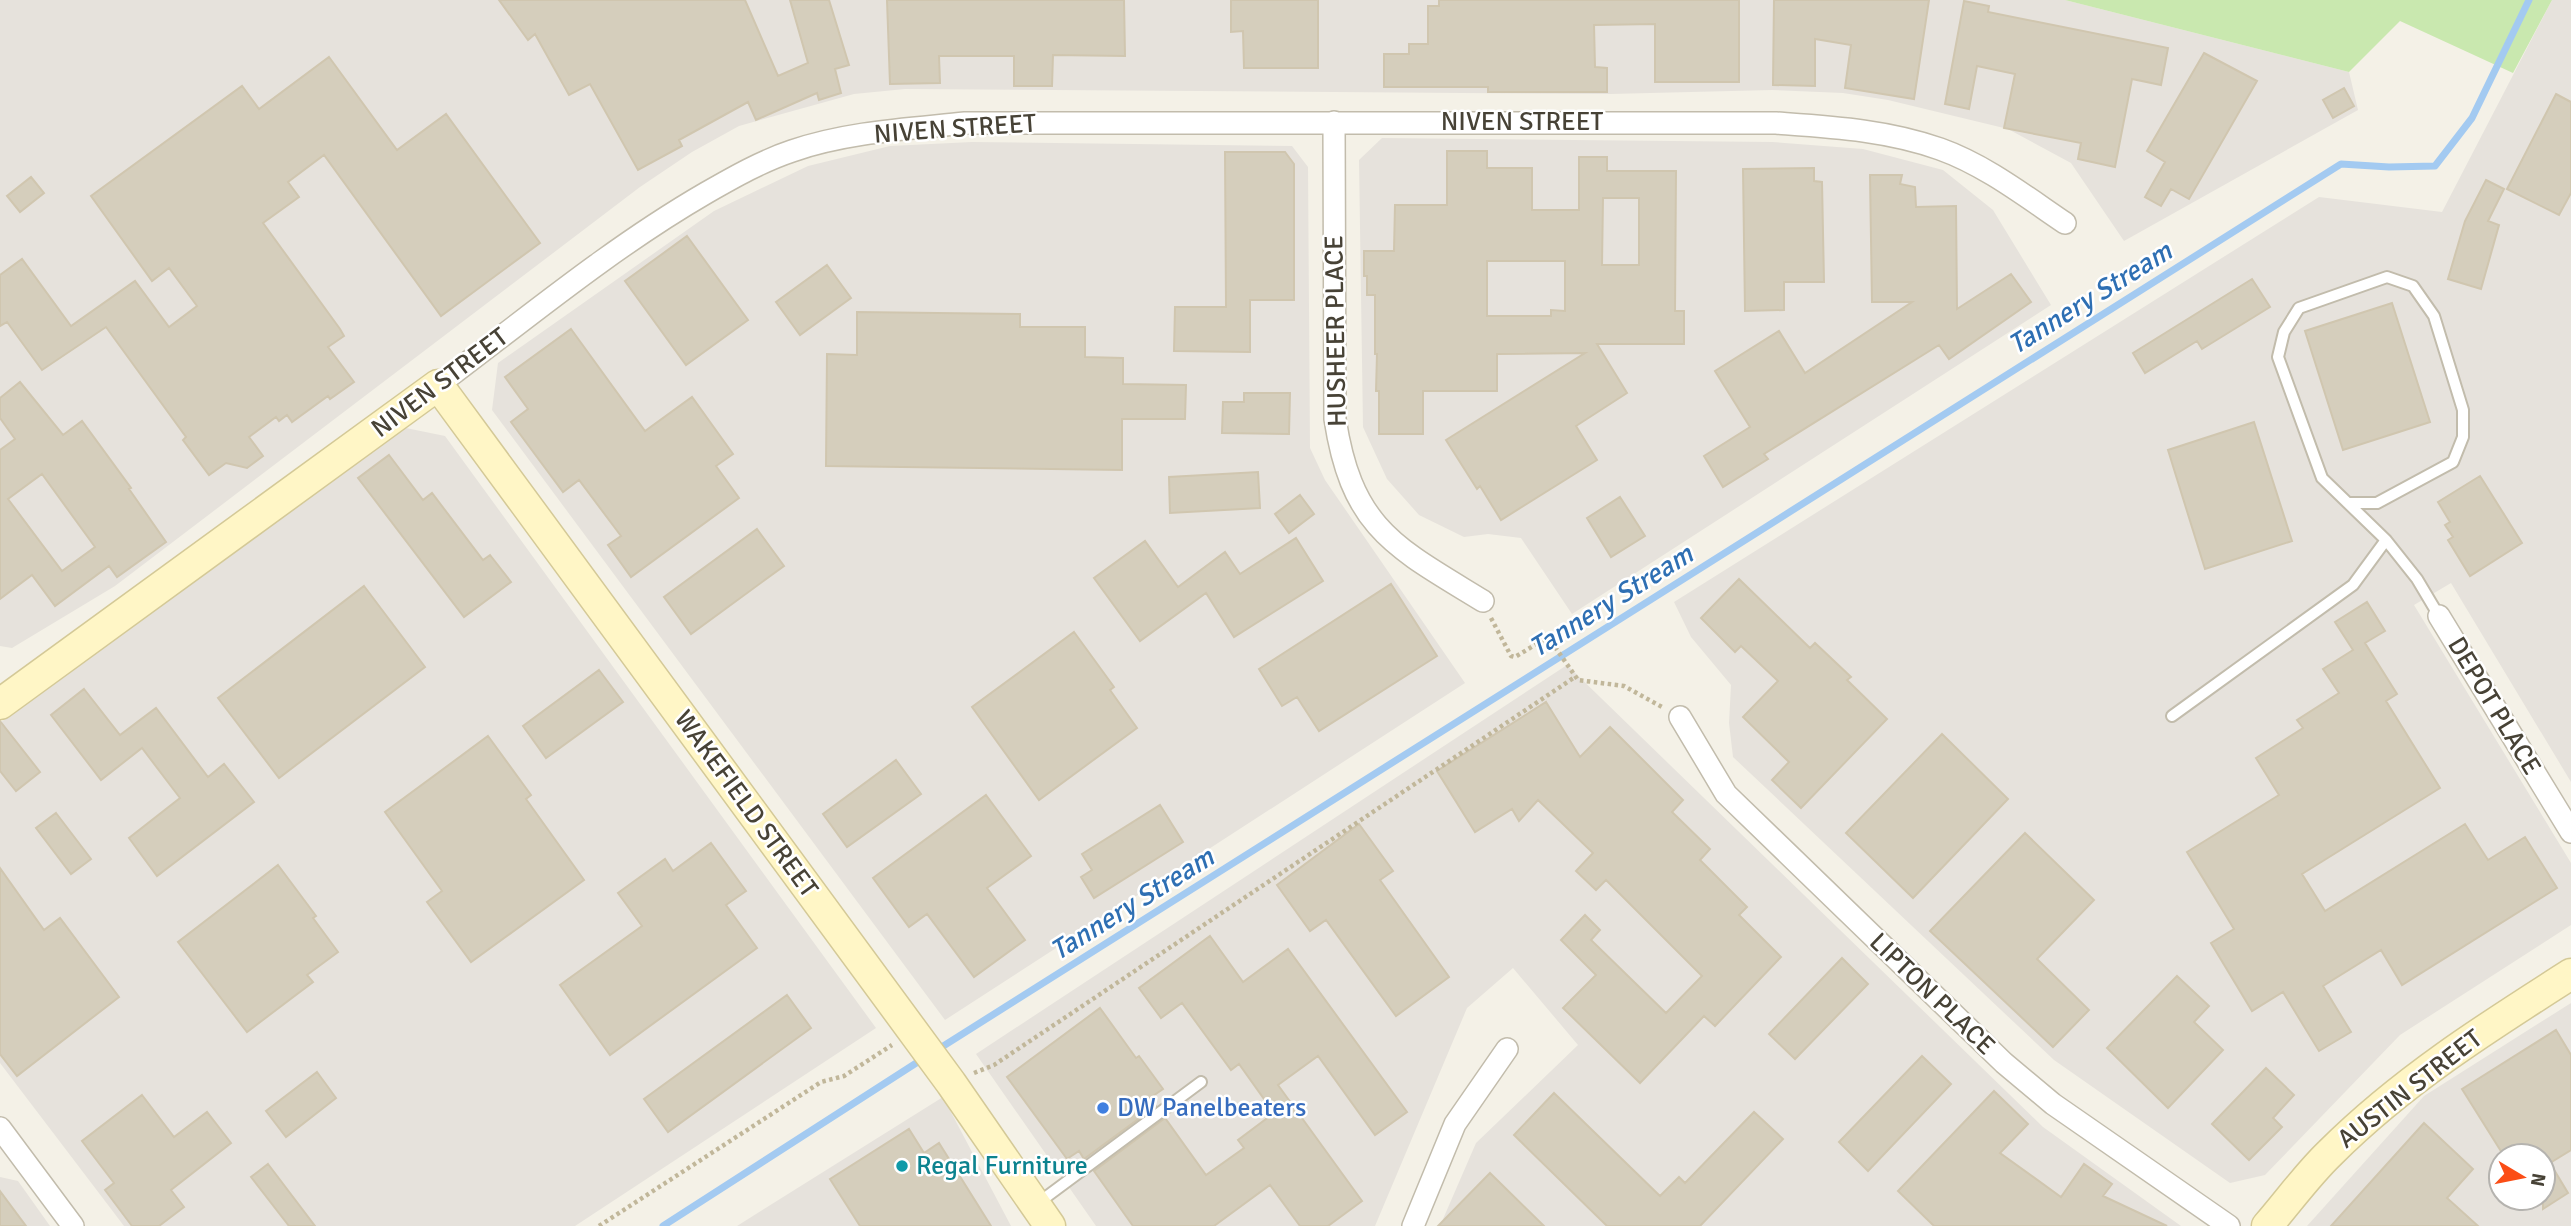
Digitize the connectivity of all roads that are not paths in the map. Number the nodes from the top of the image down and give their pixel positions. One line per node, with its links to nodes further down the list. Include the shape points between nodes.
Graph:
1 (1334, 122): 2 (street, NIVEN STREET, via 1776,123 1894,135 1942,149 1989,172); 3 (street, NIVEN STREET, via 965,123 837,139 792,151 745,170 649,226); 6 (street, HUSHEER PLACE, via 1335,419 1341,455 1355,495 1403,552)
2 (2065, 223)
3 (439, 385): 8 (street, NIVEN STREET); 16 (street, WAKEFIELD STREET)
4 (2348, 503): 4 (lane, via 2322,478 2278,357 2284,332 2299,308 2387,277 2413,286 2434,316 2463,410 2463,438 2454,462 2377,503); 5 (lane)
5 (2386, 540): 7 (lane); 9 (lane, via 2353,585)
6 (1483, 601)
7 (2439, 616): 11 (street, DEPOT PLACE)
8 (0, 704)
9 (2172, 716)
10 (1680, 717): 19 (street, LIPTON PLACE, via 1726,794 2004,1063 2053,1104)
11 (2571, 832)
12 (2571, 974): 20 (street, AUSTIN STREET, via 2482,1031 2377,1109 2329,1154)
13 (1507, 1049): 18 (street, via 1455,1124)
14 (1202, 1082): 16 (lane)
15 (3, 1138): 17 (street)
16 (1043, 1215)
17 (73, 1226)
18 (1413, 1226)
19 (2229, 1226)
20 (2267, 1226)

